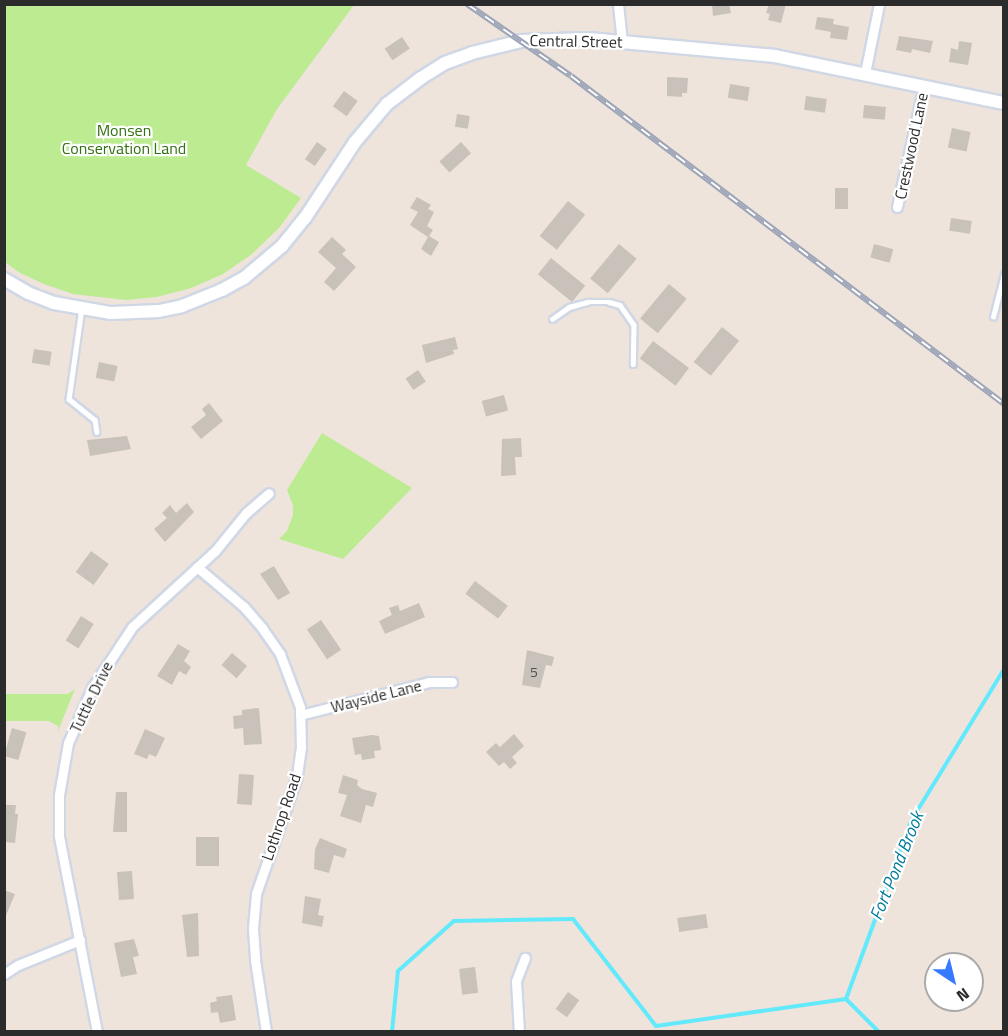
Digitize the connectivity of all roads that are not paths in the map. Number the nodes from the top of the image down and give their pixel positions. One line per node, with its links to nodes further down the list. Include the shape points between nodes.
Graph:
1 (618, 4): 3 (street)
2 (879, 4): 4 (street)
3 (622, 41): 4 (street, Central Street, via 775,56); 10 (street, Central Street, via 520,41 445,63 387,104 355,142 282,246 244,278 202,299 159,311 111,313)
4 (865, 73): 5 (street, Central Street)
5 (924, 85): 6 (street, Central Street); 7 (street, Crestwood Lane)
6 (1004, 103)
7 (897, 207)
8 (1004, 274): 11 (lane)
9 (4, 279): 10 (street, Central Street, via 54,303)
10 (82, 308): 14 (lane, via 69,399 95,420)
11 (993, 317)
12 (552, 319): 13 (lane, via 588,302 620,305 634,325)
13 (633, 364)
14 (97, 432)
15 (269, 494): 16 (street, Tuttle Drive, via 246,513)
16 (197, 567): 18 (street, Lothrop Road, via 262,628 280,654); 19 (street, Tuttle Drive, via 132,627 79,713 68,743 59,795 59,836)
17 (452, 682): 18 (street, Wayside Lane, via 429,682)
18 (300, 715): 23 (street, Lothrop Road, via 297,776 256,894 255,960)
19 (80, 940): 21 (street); 22 (street, Tuttle Drive)
20 (525, 958): 24 (street, via 516,981)
21 (4, 974)
22 (97, 1032)
23 (266, 1032)
24 (519, 1032)

